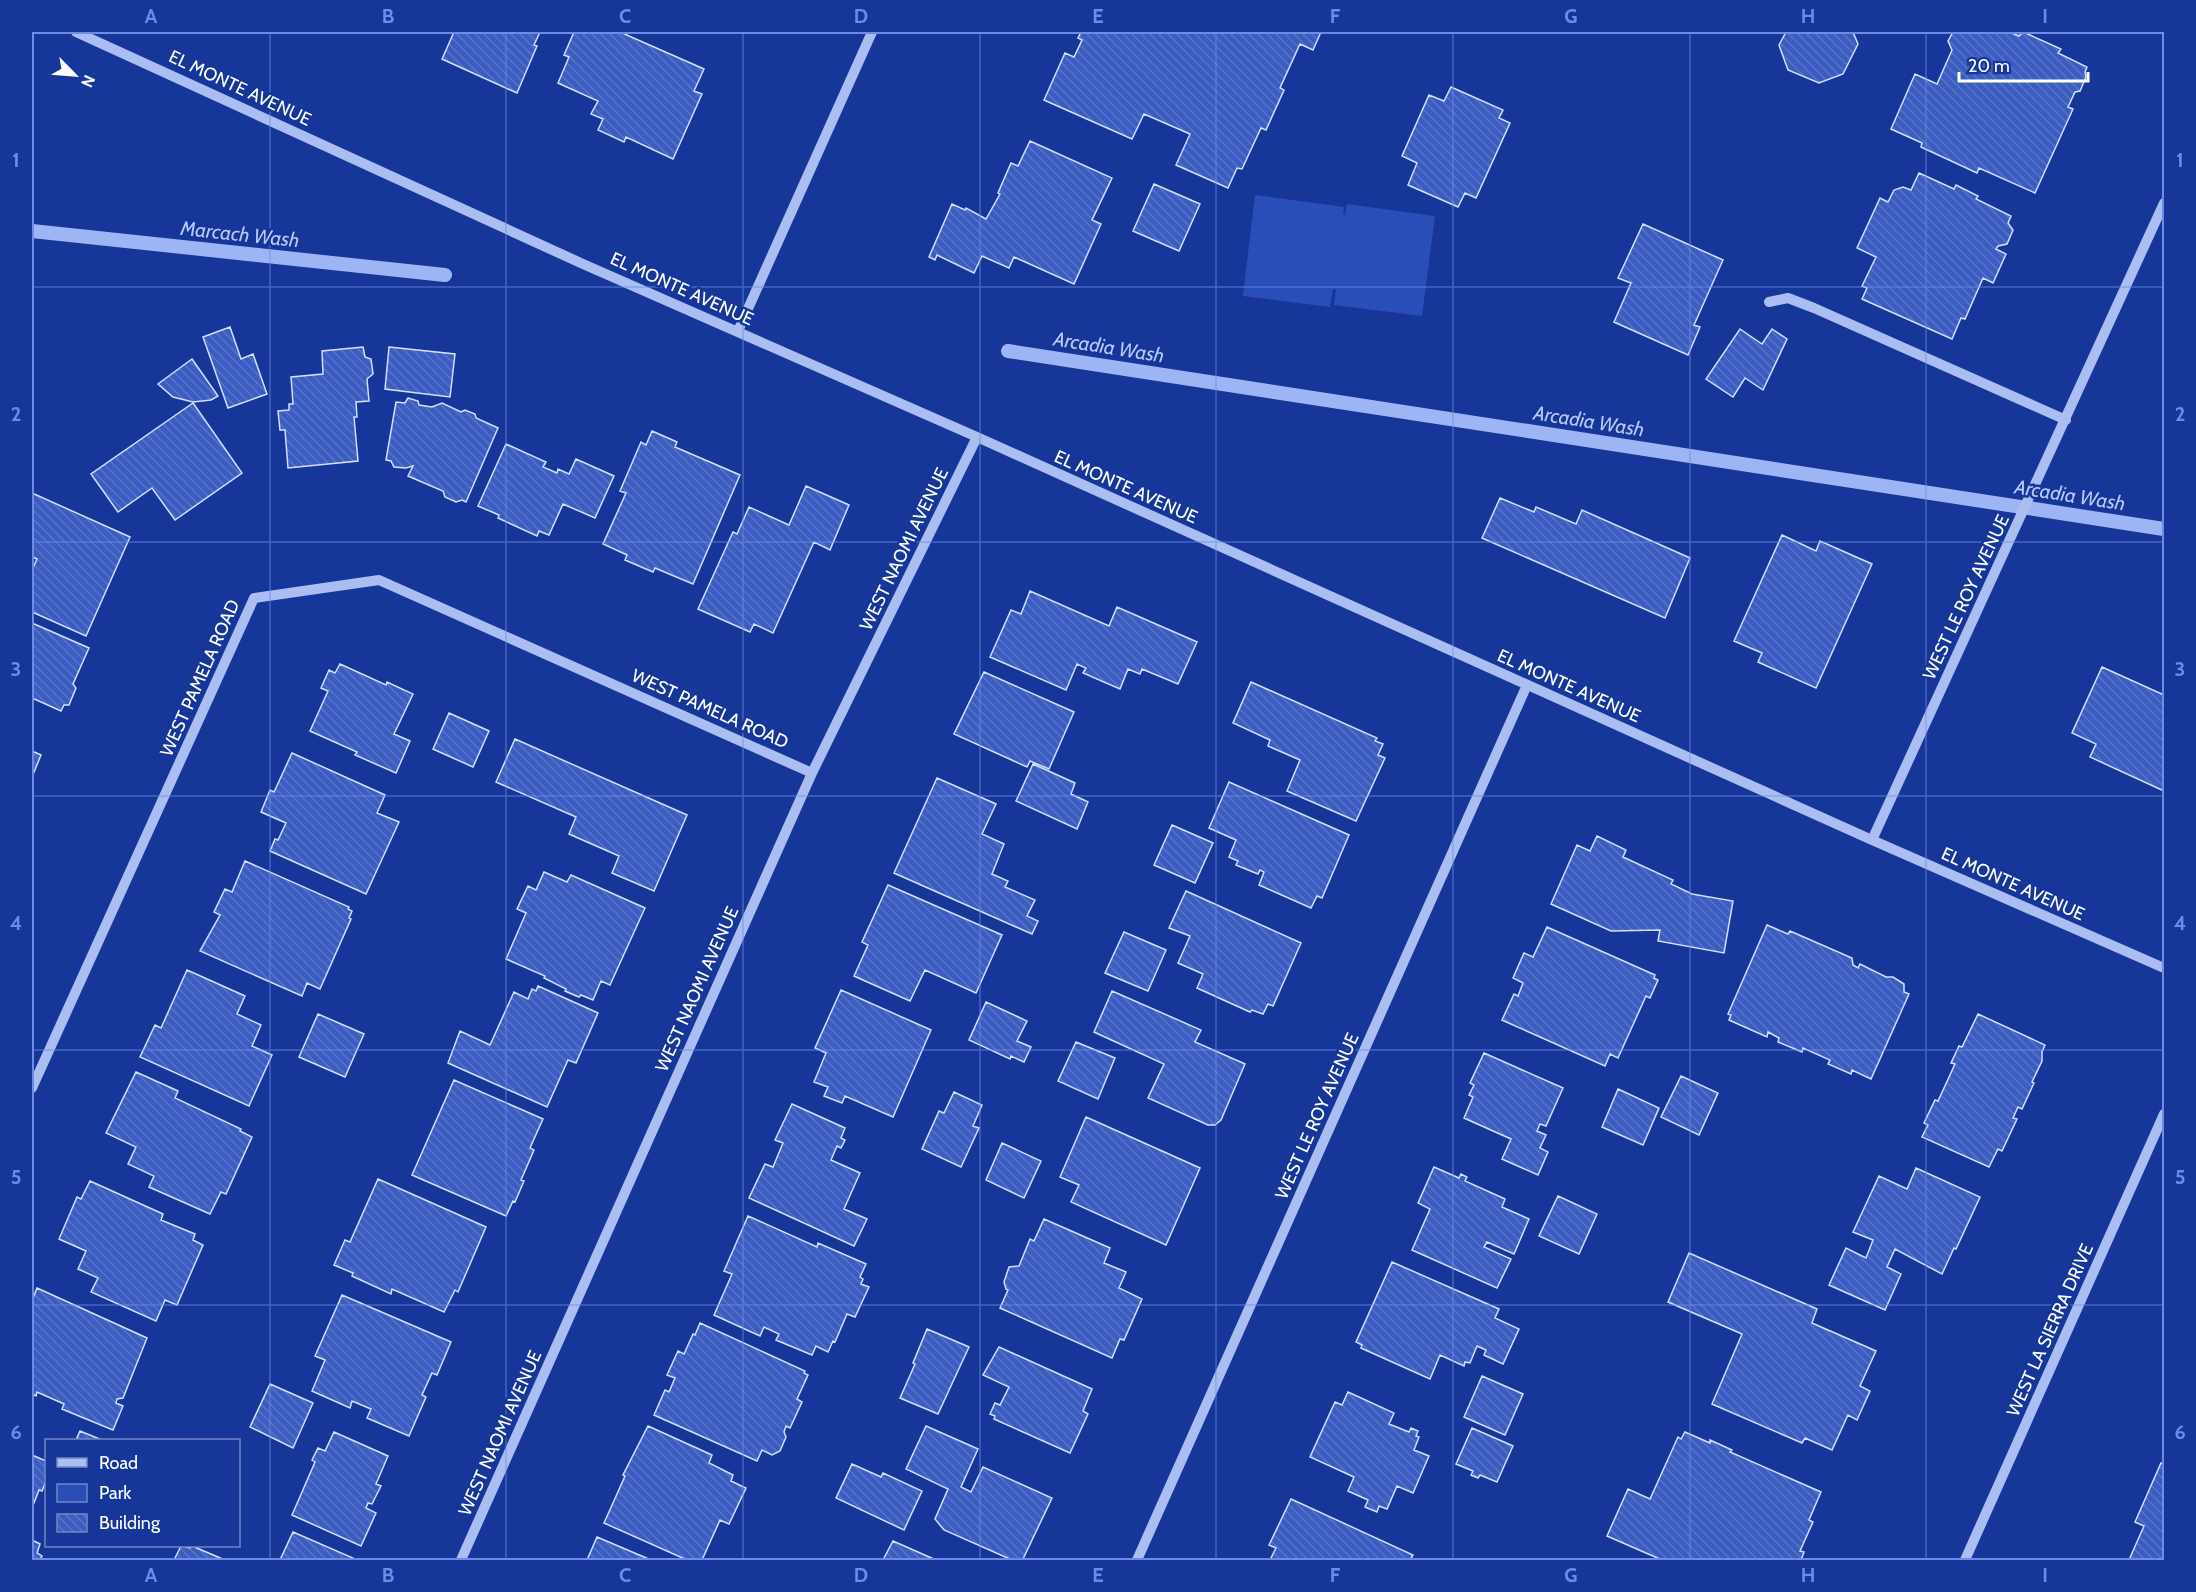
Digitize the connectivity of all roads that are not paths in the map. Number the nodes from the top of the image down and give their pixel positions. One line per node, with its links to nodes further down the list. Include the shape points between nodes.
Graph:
1 (76, 32): 5 (street, EL MONTE AVENUE)
2 (872, 32): 5 (street)
3 (2164, 203): 6 (street, WEST LE ROY AVENUE)
4 (1769, 302): 6 (street, via 1788,298 1814,308)
5 (738, 331): 7 (street, EL MONTE AVENUE)
6 (2066, 420): 10 (street, WEST LE ROY AVENUE)
7 (977, 437): 8 (street, EL MONTE AVENUE); 9 (street, WEST NAOMI AVENUE)
8 (1527, 685): 10 (street, EL MONTE AVENUE); 15 (street, WEST LE ROY AVENUE)
9 (812, 773): 12 (street, WEST PAMELA ROAD, via 379,580 254,598); 14 (street, WEST NAOMI AVENUE)
10 (1872, 840): 11 (street, EL MONTE AVENUE)
11 (2164, 968)
12 (32, 1088)
13 (2164, 1114): 16 (street, WEST LA SIERRA DRIVE)
14 (461, 1560)
15 (1137, 1560)
16 (1965, 1560)

